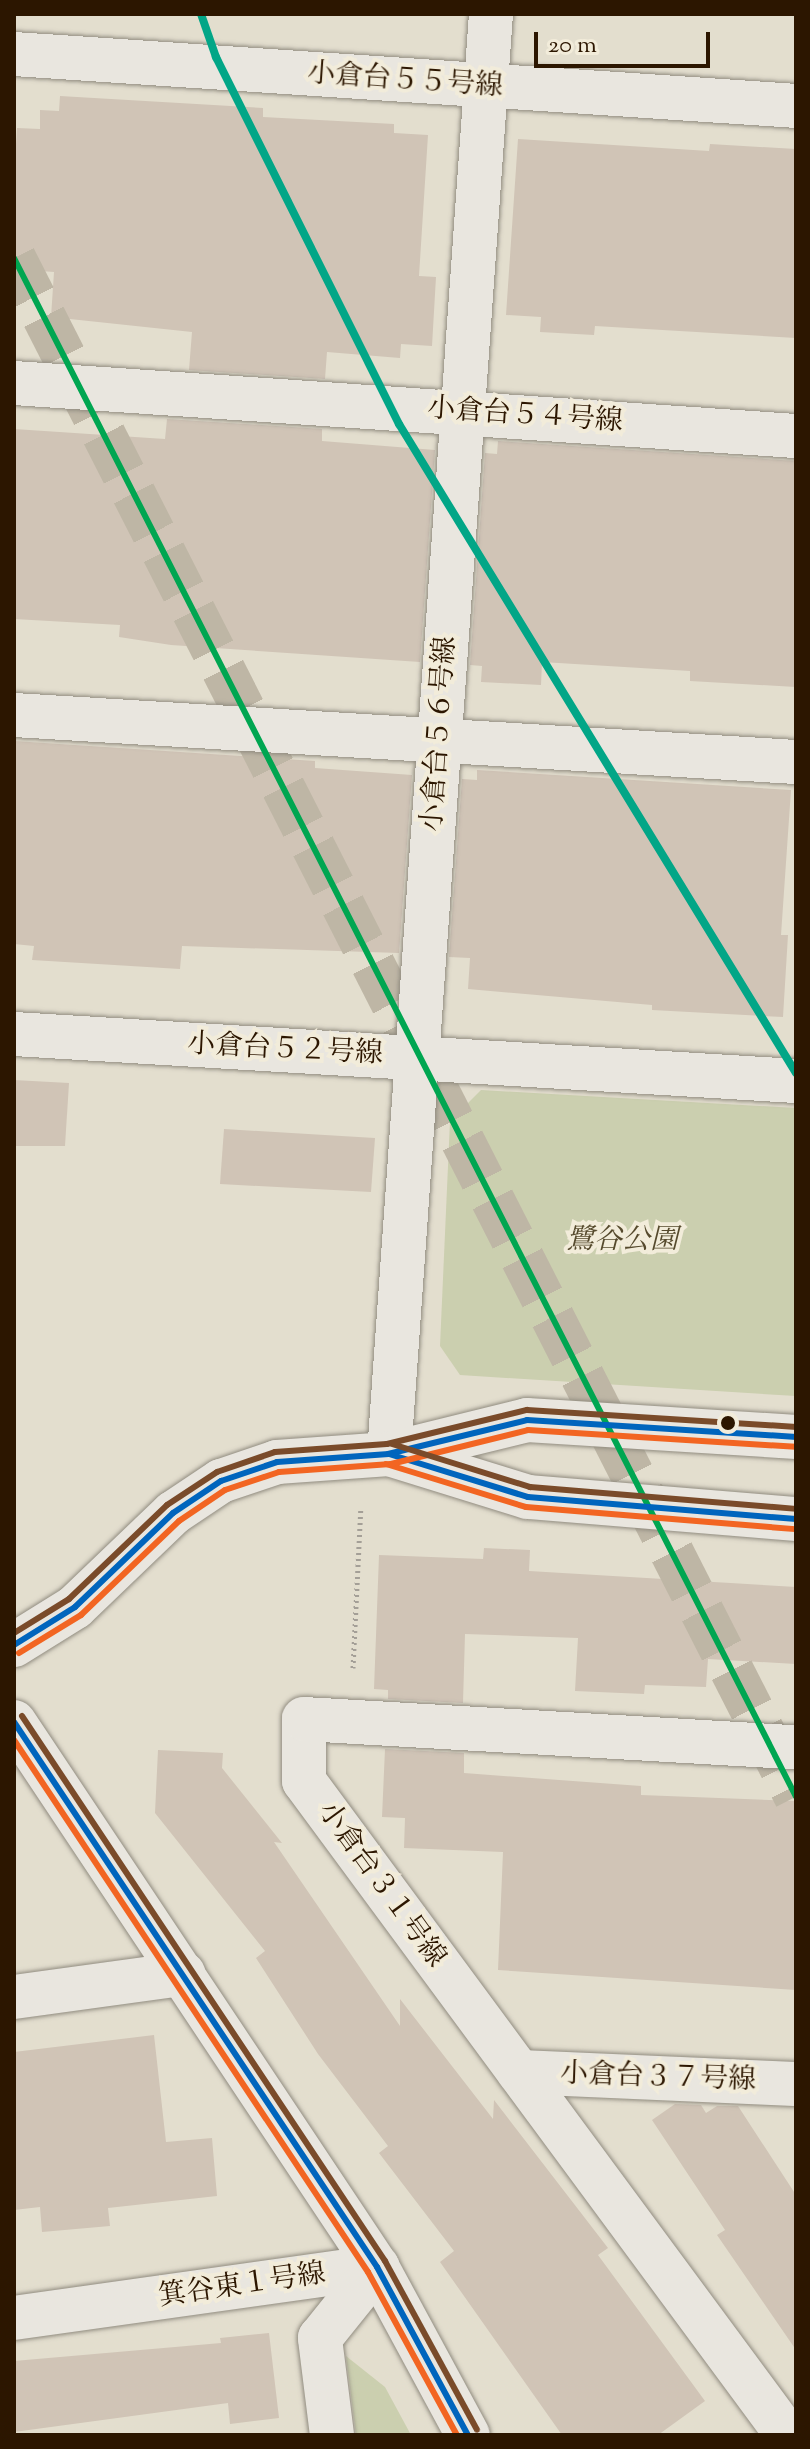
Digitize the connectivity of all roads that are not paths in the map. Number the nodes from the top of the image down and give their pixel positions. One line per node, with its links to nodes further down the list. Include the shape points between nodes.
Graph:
1 (491, 14): 3 (street, 小倉台５６号線)
2 (14, 54): 3 (street, 小倉台５５号線)
3 (486, 87): 4 (street, 小倉台５５号線); 6 (street, 小倉台５６号線)
4 (796, 106)
5 (14, 383): 6 (street, 小倉台５４号線)
6 (465, 411): 7 (street, 小倉台５４号線); 9 (street, 小倉台５６号線)
7 (796, 436)
8 (14, 715): 9 (street)
9 (439, 738): 10 (street); 12 (street, 小倉台５６号線)
10 (796, 762)
11 (14, 1034): 12 (street, 小倉台５２号線)
12 (416, 1058): 13 (street, 小倉台５２号線); 15 (street, 小倉台５６号線)
13 (796, 1081)
14 (796, 1437): 15 (street, via 527,1420)
15 (376, 1455): 16 (street, via 528,1497); 17 (street, via 277,1462 221,1481 143,1539 75,1607)
16 (796, 1519)
17 (14, 1645)
18 (14, 1722): 20 (street)
19 (796, 1747): 22 (street, 小倉台３１号線, via 304,1719 304,1781)
20 (183, 1974): 21 (street); 24 (street)
21 (14, 1997)
22 (519, 2072): 23 (street, 小倉台３７号線); 28 (street, 小倉台３１号線)
23 (796, 2084)
24 (377, 2267): 25 (street, 箕谷東１号線); 26 (street, via 320,2338); 27 (street)
25 (14, 2318)
26 (332, 2435)
27 (468, 2435)
28 (787, 2435)

